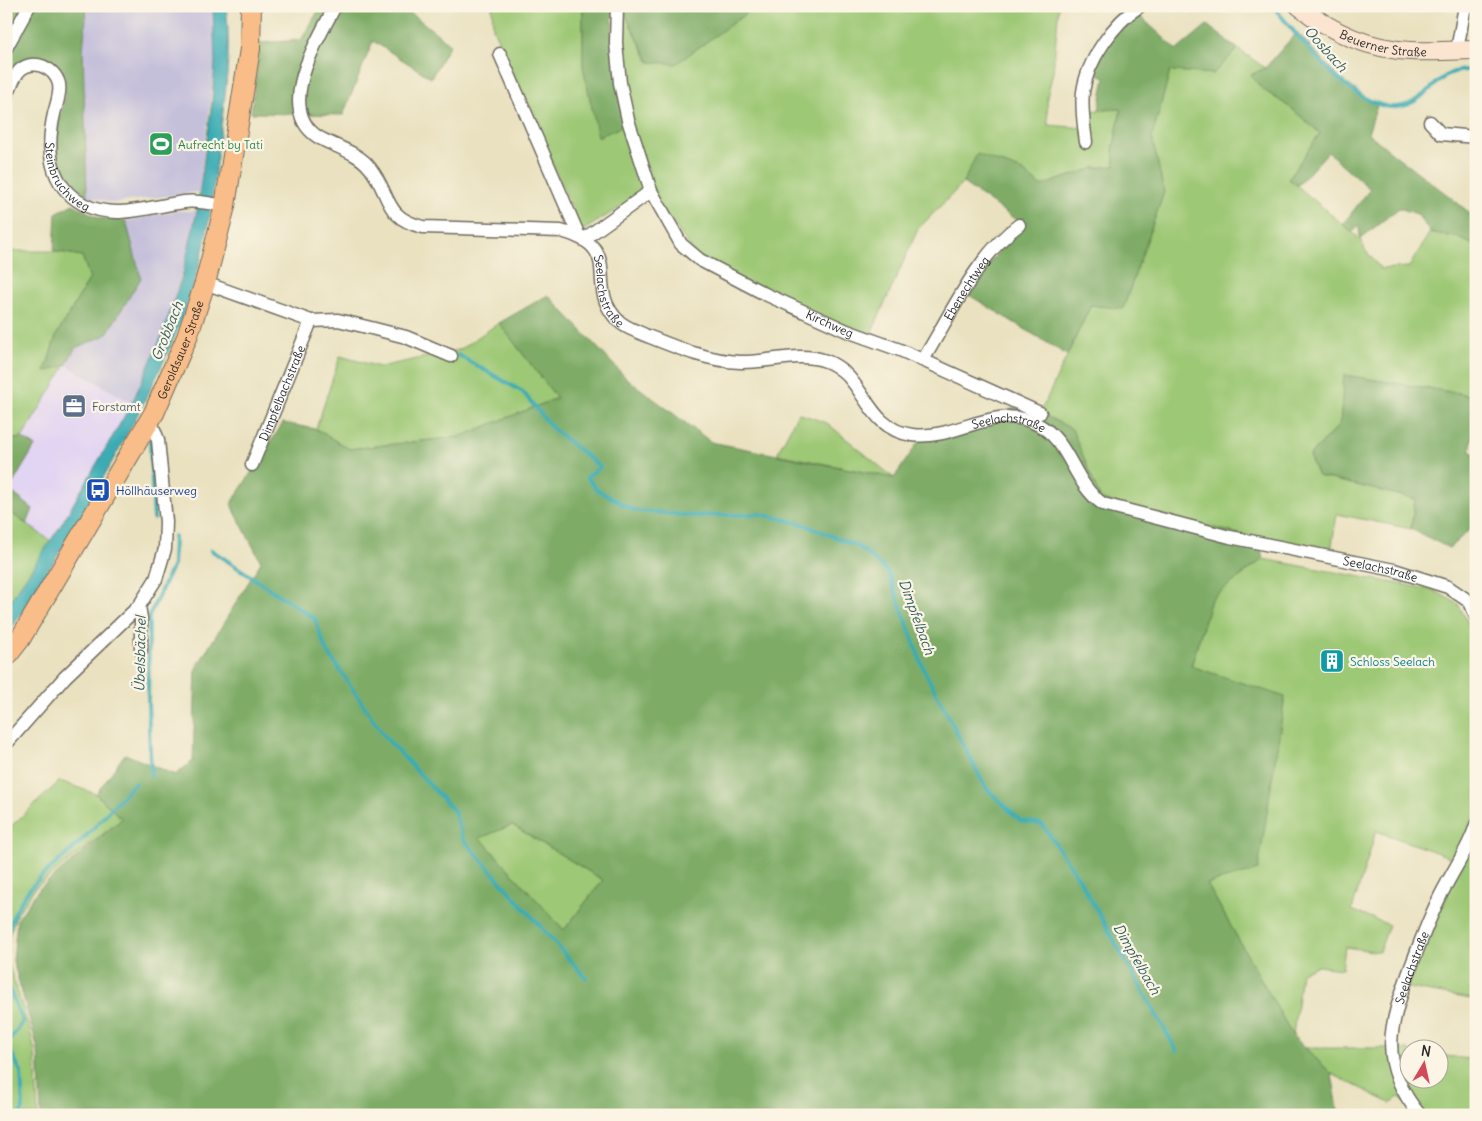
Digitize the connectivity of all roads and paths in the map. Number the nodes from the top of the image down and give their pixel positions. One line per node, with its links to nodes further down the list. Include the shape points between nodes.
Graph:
1 (30, 6): 8 (street)
2 (251, 6): 17 (main road, Geroldsauer Straße, via 248,63)
3 (335, 6): 19 (street, via 308,61 298,99 300,115 314,134 367,164 393,211 406,222 423,227 561,231)
4 (617, 6): 16 (street, Kirchweg, via 620,83 628,120)
5 (1140, 6): 15 (street, via 1105,39 1090,71 1083,91)
6 (1299, 6): 9 (main road, Beuerner Straße, via 1318,22 1364,43 1410,51)
7 (1465, 6): 9 (street)
8 (6, 48)
9 (1456, 50): 10 (main road, Beuerner Straße)
10 (1476, 50)
11 (500, 54): 19 (street, Seelachstraße)
12 (6, 97): 17 (street, Steinbruchweg, via 20,70 29,65 39,65 55,75 59,90 49,140 52,166 68,192 84,205 112,212 197,201)
13 (1430, 122): 14 (street, via 1441,134)
14 (1476, 137)
15 (1086, 142)
16 (651, 191): 19 (street); 23 (street, Kirchweg, via 681,244 700,260 846,331)
17 (219, 205): 20 (main road, Geroldsauer Straße)
18 (1019, 225): 23 (street, Ebenechtweg, via 1005,235 980,266)
19 (582, 237): 28 (street, Seelachstraße, via 591,244 600,259 605,298 610,310 623,324 645,335 727,361 808,357 825,361 849,376 879,419 903,433 932,435 998,417 1031,421 1059,441 1082,485 1103,504 1230,537 1394,570 1448,588 1470,602)
20 (206, 283): 21 (street); 25 (main road, Geroldsauer Straße, via 177,363)
21 (311, 321): 22 (street, via 338,320 371,328 406,337); 26 (street, Dimpfelbachstraße)
22 (451, 356)
23 (923, 360): 24 (street, Kirchweg)
24 (1040, 413)
25 (150, 419): 27 (street, via 158,440 166,538 158,574); 30 (main road, Geroldsauer Straße, via 20,639)
26 (252, 465)
27 (139, 606): 29 (street); 31 (street, via 65,676)
28 (1476, 616)
29 (141, 651)
30 (6, 657)
31 (6, 744)
32 (1476, 825): 33 (street, Seelachstraße, via 1431,912 1392,1023 1391,1048 1396,1073 1406,1096)
33 (1420, 1115)

